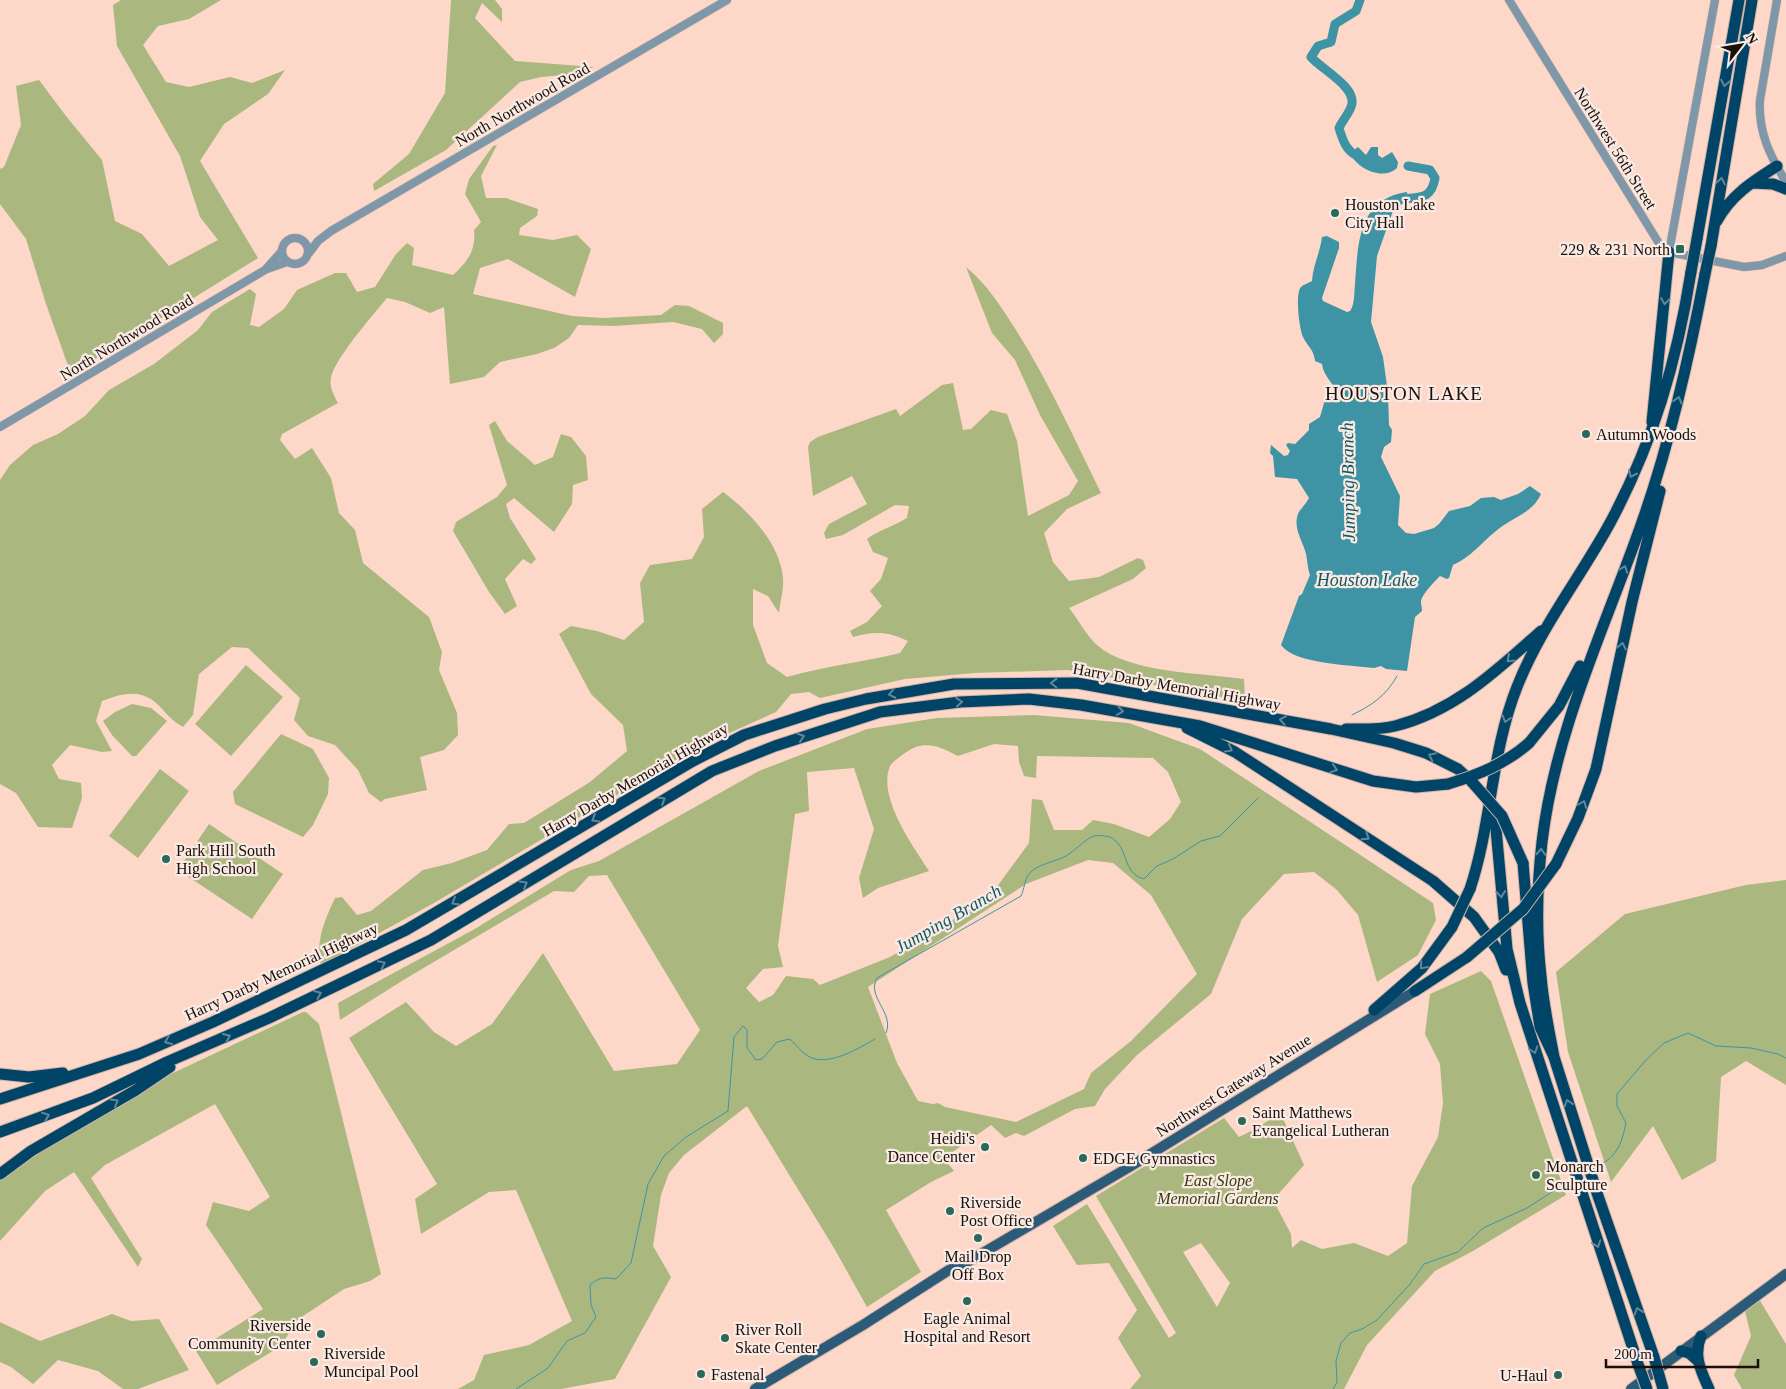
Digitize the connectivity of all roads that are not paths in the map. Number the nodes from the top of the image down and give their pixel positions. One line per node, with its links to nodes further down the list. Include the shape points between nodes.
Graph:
1 (727, 0): 12 (street, North Northwood Road)
2 (1509, 0): 15 (street, Northwest 56th Street, via 1660,245)
3 (1715, 0): 15 (street)
4 (1739, 0): 21 (highway, one-way to 21, bridge, via 1682,327)
5 (1752, 0): 11 (highway, one-way to 5)
6 (1777, 0): 7 (street, via 1760,104 1763,135)
7 (1777, 166): 8 (street); 9 (highway)
8 (1786, 182)
9 (1750, 183): 10 (highway, via 1773,184); 11 (highway, via 1729,200)
10 (1786, 189)
11 (1713, 229): 22 (highway, one-way to 11, bridge, via 1689,360)
12 (331, 231): 13 (street, North Northwood Road, via 314,238); 16 (street, North Northwood Road)
13 (300, 239): 14 (street, via 289,240); 16 (street, via 307,245)
14 (282, 251): 18 (street); 19 (street, North Northwood Road)
15 (1669, 252): 17 (street, via 1732,266 1762,265); 21 (highway, one-way to 21)
16 (308, 253): 18 (street, via 299,264)
17 (1786, 256)
18 (287, 262): 19 (street, North Northwood Road)
19 (265, 270): 20 (street, North Northwood Road)
20 (0, 426)
21 (1652, 429): 24 (highway, one-way to 24, via 1610,522)
22 (1661, 464): 23 (highway, one-way to 22); 28 (highway, one-way to 22, bridge, via 1467,957 1522,909 1556,864 1578,818 1596,769 1662,480)
23 (1607, 614): 25 (highway, one-way to 23, bridge, via 1200,726 1373,781 1416,787 1448,784 1498,765 1528,743 1559,706); 33 (highway, one-way to 23, via 1540,976 1538,918 1542,843 1564,737)
24 (1546, 626): 26 (highway, one-way to 26, via 1495,673 1444,708 1394,726); 27 (highway, one-way to 27, via 1512,699)
25 (1170, 720): 29 (highway, one-way to 29, via 1235,752 1433,881 1474,917 1499,952); 32 (highway, Harry Darby Memorial Highway, one-way to 25, via 431,940 712,771 823,730 880,712 960,702 1030,700)
26 (1331, 729): 33 (highway, one-way to 26, bridge, via 1540,1027 1533,983 1523,862 1502,816 1458,769 1426,753); 34 (highway, Harry Darby Memorial Highway, one-way to 34, via 1077,683 954,684 825,709 744,735 693,761 406,930 335,965 147,1051)
27 (1493, 793): 29 (highway, one-way to 29, via 1507,949); 30 (highway, one-way to 30, bridge, via 1470,889 1452,926 1422,968)
28 (1415, 991): 31 (main road, Northwest Gateway Avenue)
29 (1520, 1003): 45 (highway, one-way to 45, bridge)
30 (1374, 1010): 31 (main road, Northwest Gateway Avenue)
31 (1340, 1036): 43 (main road, Northwest Gateway Avenue, via 1131,1166 969,1261 948,1270)
32 (197, 1049): 37 (highway, Harry Darby Memorial Highway, one-way to 32, via 93,1098); 38 (highway, one-way to 32, via 31,1151 136,1090)
33 (1554, 1057): 46 (highway, one-way to 33, bridge)
34 (92, 1070): 35 (highway, via 30,1078); 36 (highway, Harry Darby Memorial Highway)
35 (0, 1074)
36 (0, 1098)
37 (0, 1132)
38 (0, 1174)
39 (1786, 1274): 40 (main road)
40 (1701, 1336): 41 (main road); 42 (highway)
41 (1681, 1351): 42 (highway); 44 (main road)
42 (1698, 1361): 47 (highway)
43 (755, 1389)
44 (1631, 1389)
45 (1647, 1389)
46 (1663, 1389)
47 (1709, 1389)

